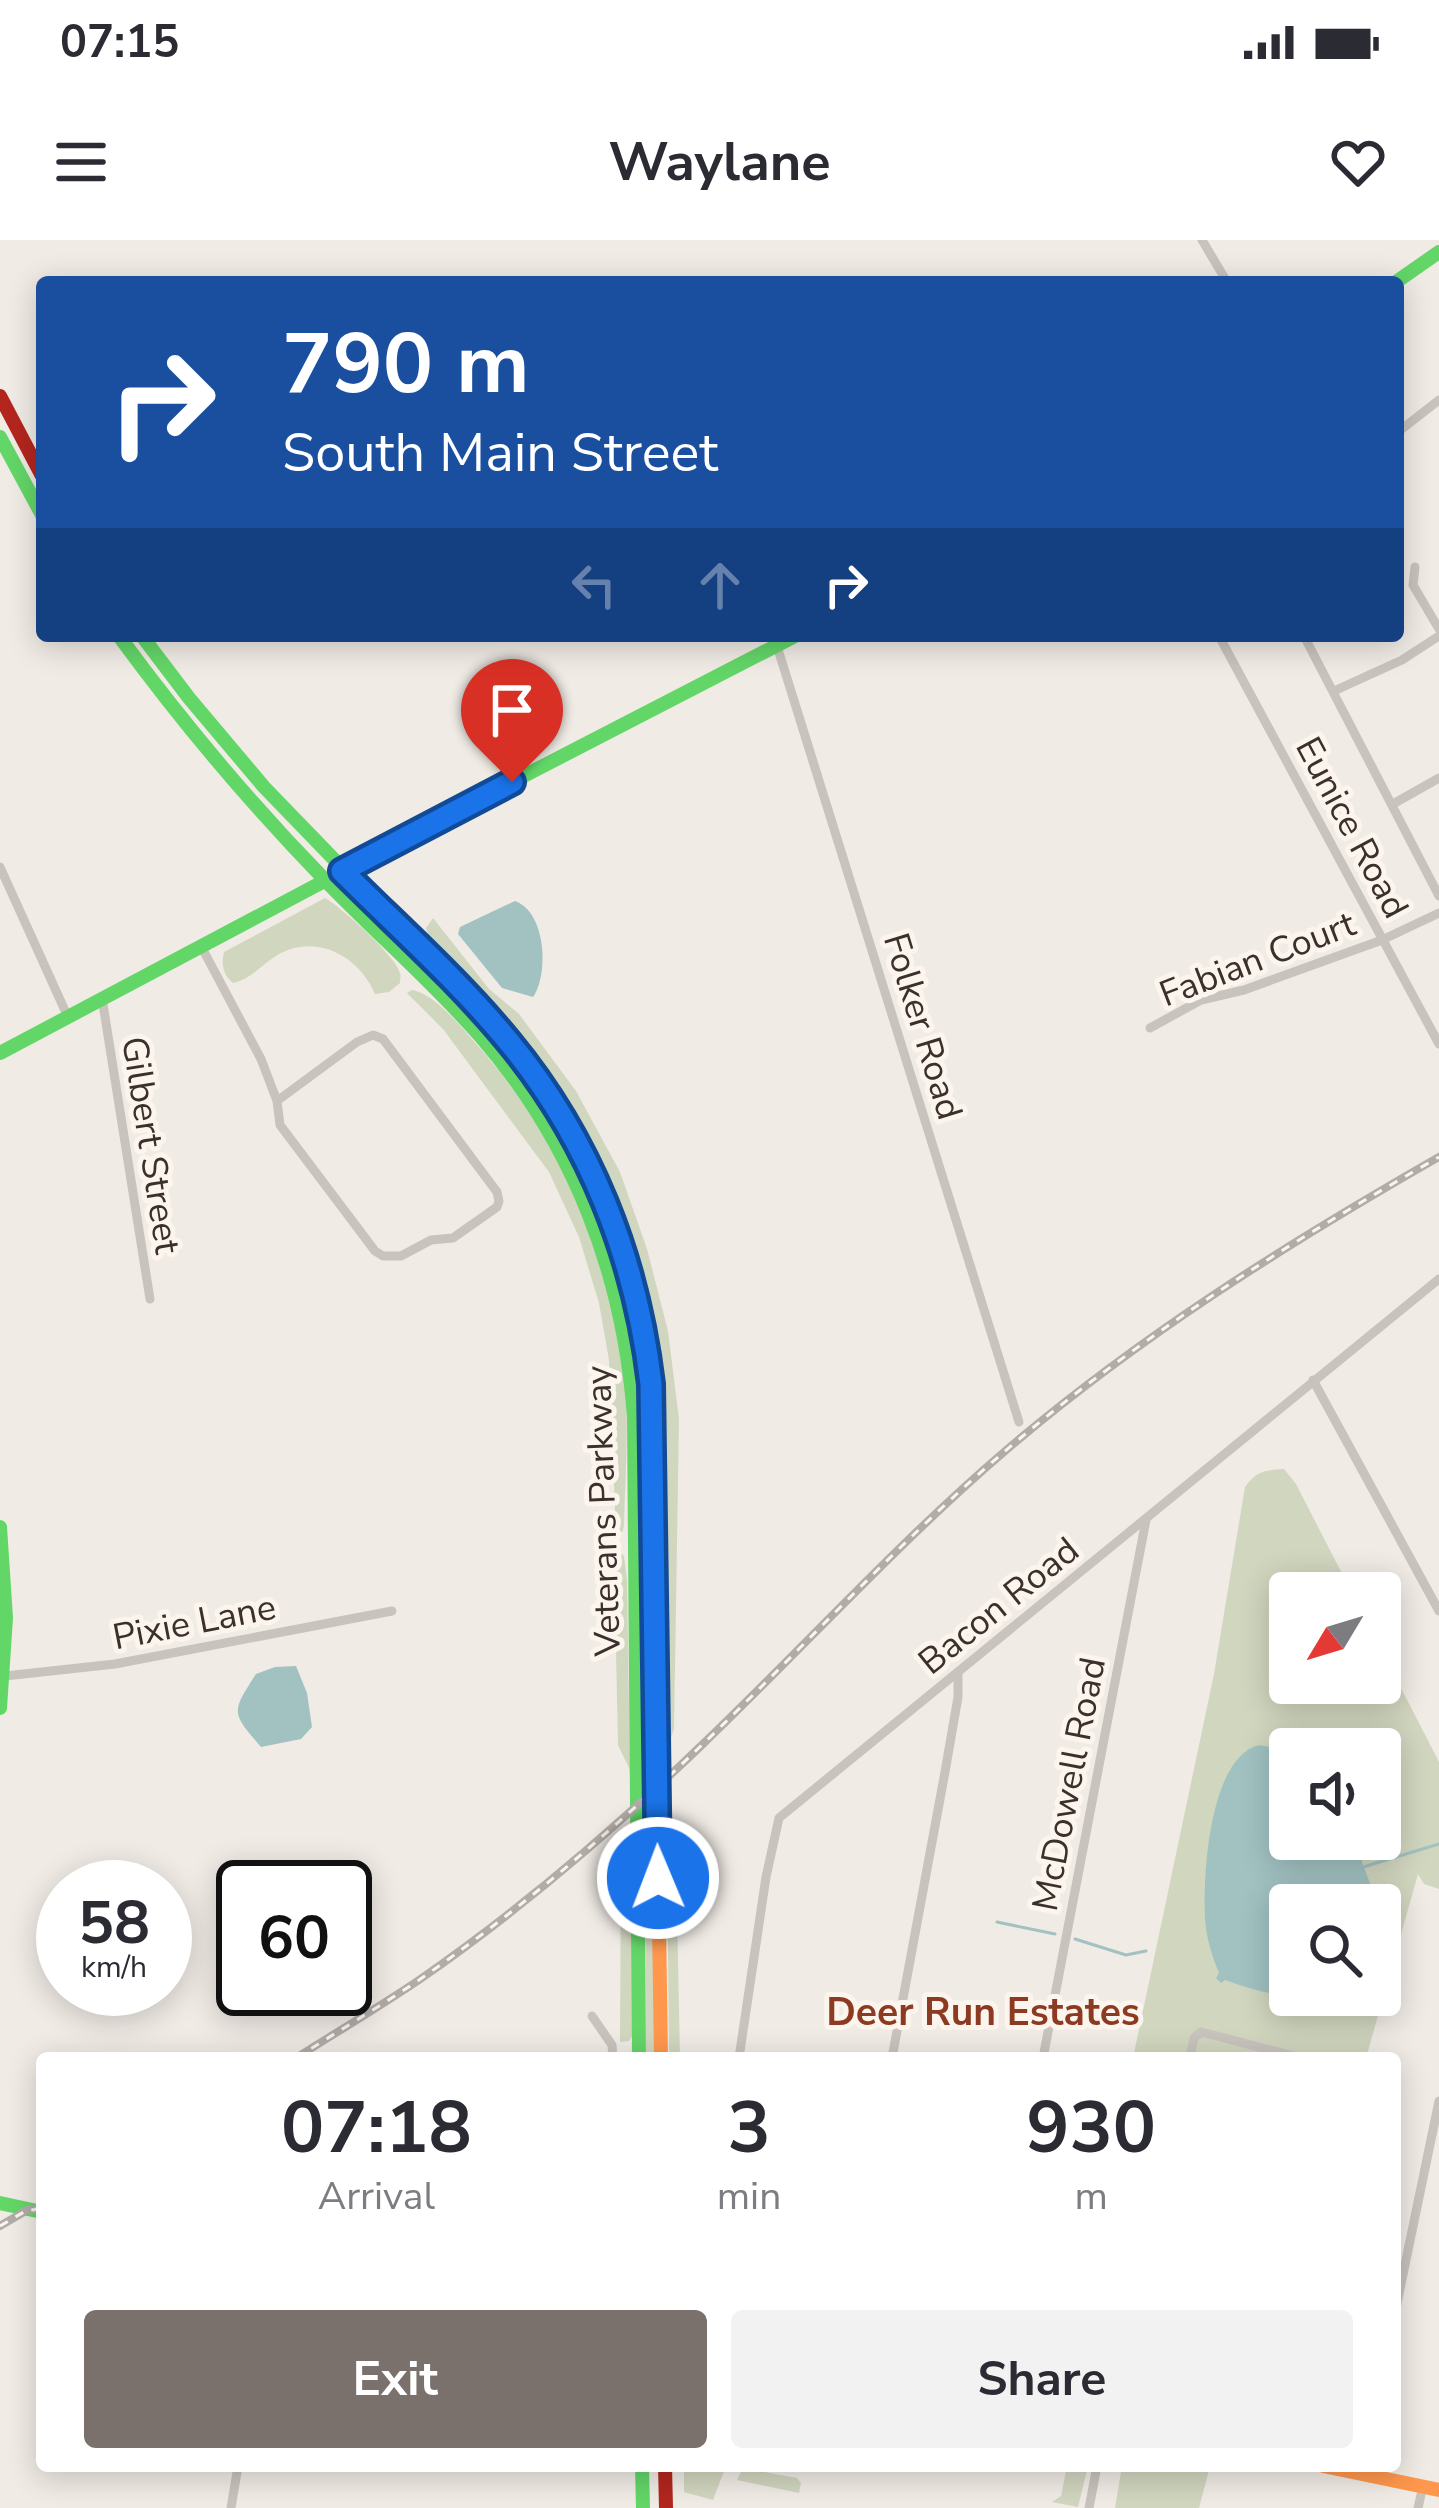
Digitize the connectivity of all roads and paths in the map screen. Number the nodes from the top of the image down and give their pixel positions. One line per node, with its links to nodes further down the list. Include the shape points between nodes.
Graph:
1 (1202, 240): 3 (street)
2 (1439, 252): 4 (main road)
3 (1223, 276)
4 (1404, 276)
5 (0, 396): 9 (main road)
6 (1439, 400): 7 (street)
7 (1404, 427)
8 (0, 437): 10 (main road)
9 (36, 465)
10 (36, 504)
11 (1415, 567): 12 (street, via 1413,585)
12 (1439, 633): 19 (street)
13 (124, 642): 24 (main road, Veterans Parkway, via 224,771)
14 (147, 642): 23 (main road, Veterans Parkway)
15 (784, 642): 18 (main road)
16 (1222, 642): 27 (street, Eunice Road)
17 (1307, 642): 19 (street)
18 (777, 646): 23 (main road); 38 (street, Folker Road)
19 (1334, 691): 21 (street)
20 (1439, 778): 21 (street)
21 (1393, 804): 25 (street)
22 (0, 867): 30 (street)
23 (342, 871): 24 (main road); 50 (main road, Veterans Parkway, via 540,1082 596,1179 632,1279 653,1422)
24 (326, 880): 28 (main road); 49 (main road, Veterans Parkway, via 476,1032 524,1093 578,1187 617,1298 635,1458)
25 (1439, 896)
26 (1439, 913): 27 (street, Fabian Court)
27 (1382, 940): 31 (street, Fabian Court, via 1201,1000); 32 (street, Eunice Road)
28 (201, 946): 29 (main road); 34 (street)
29 (102, 998): 30 (main road); 36 (street, Gilbert Street)
30 (67, 1015): 33 (main road)
31 (1150, 1028)
32 (1439, 1044)
33 (0, 1053)
34 (277, 1101): 34 (street, via 280,1125 383,1256 453,1238 499,1201 382,1039 357,1042)
35 (1439, 1279): 37 (street, Bacon Road)
36 (150, 1299)
37 (1313, 1380): 39 (street, Bacon Road); 42 (street)
38 (1019, 1422)
39 (1146, 1520): 44 (street, Bacon Road); 53 (street, McDowell Road)
40 (0, 1527): 43 (main road)
41 (392, 1611): 45 (street, Pixie Lane, via 115,1664)
42 (1439, 1611)
43 (2, 1652): 45 (main road)
44 (958, 1672): 51 (street, Bacon Road, via 779,1819); 52 (street)
45 (5, 1676): 46 (main road)
46 (0, 1708)
47 (592, 2016): 48 (street)
48 (613, 2052)
49 (639, 2052)
50 (661, 2052)
51 (741, 2052)
52 (893, 2052)
53 (1044, 2052)
54 (1191, 2052): 55 (street, via 1199,2032)
55 (1277, 2052)
56 (1439, 2101): 59 (street)
57 (0, 2204): 58 (main road)
58 (36, 2211)
59 (1401, 2284)
60 (237, 2472): 66 (street)
61 (642, 2472): 67 (main road)
62 (665, 2472): 68 (main road)
63 (1096, 2472): 69 (street)
64 (1370, 2472): 65 (main road)
65 (1431, 2488): 70 (street)
66 (231, 2508)
67 (643, 2508)
68 (666, 2508)
69 (1089, 2508)
70 (1418, 2508)

